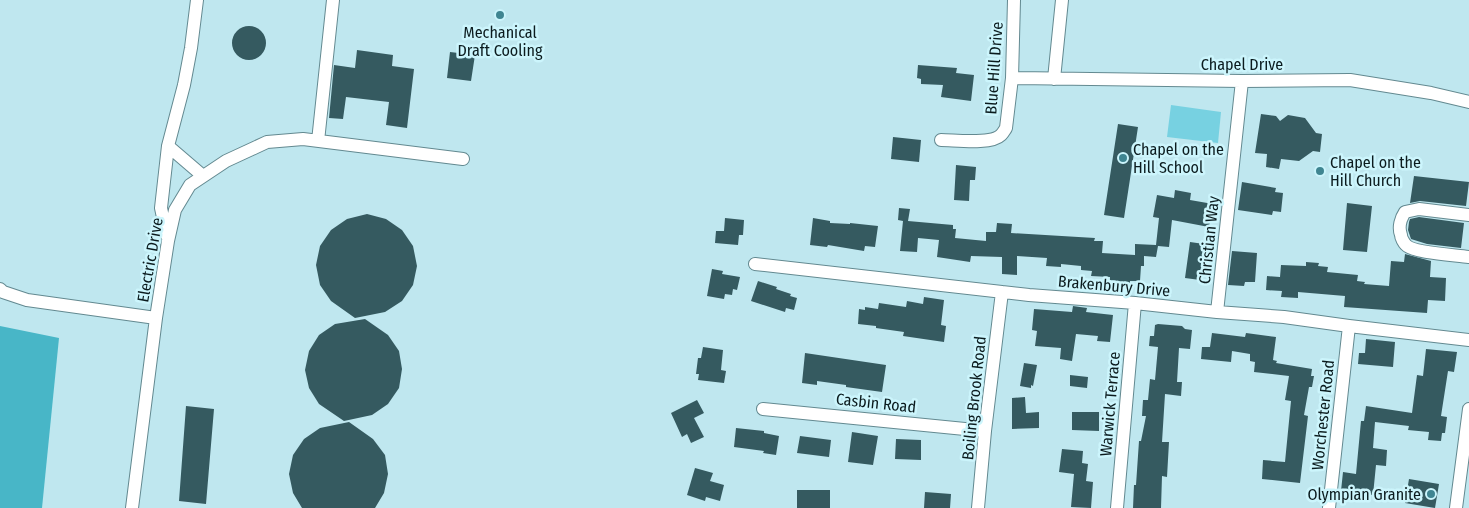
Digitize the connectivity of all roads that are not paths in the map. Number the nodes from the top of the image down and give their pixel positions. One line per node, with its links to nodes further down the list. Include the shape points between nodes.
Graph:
1 (197, 0): 11 (street, via 192,48)
2 (333, 0): 10 (street)
3 (1014, 0): 5 (street, Blue Hill Drive)
4 (1062, 0): 6 (street)
5 (1012, 78): 6 (street, Chapel Drive); 9 (street, Blue Hill Drive, via 1008,119 1002,135 985,141)
6 (1054, 79): 7 (street, Chapel Drive)
7 (1242, 81): 8 (street, Chapel Drive, via 1350,80); 21 (street, Christian Way)
8 (1469, 102)
9 (941, 140)
10 (318, 141): 12 (street, Electric Drive); 13 (street, Electric Drive, via 267,142)
11 (168, 146): 13 (street); 15 (street, via 161,208)
12 (463, 159)
13 (203, 176): 15 (street, Electric Drive, via 190,184 175,210)
14 (1469, 215): 16 (street, via 1419,209 1405,212 1399,229 1406,246 1415,250)
15 (168, 241): 22 (street, Electric Drive)
16 (1469, 257)
17 (756, 264): 19 (street, Brakenbury Drive)
18 (0, 289): 22 (street, via 27,300)
19 (1002, 292): 20 (street, Brakenbury Drive); 27 (street, Boiling Brook Road)
20 (1135, 303): 21 (street, Brakenbury Drive); 30 (street, Warwick Terrace)
21 (1217, 312): 23 (street, Brakenbury Drive)
22 (156, 318): 28 (street, Electric Drive)
23 (1349, 326): 24 (street, Brakenbury Drive); 31 (street, Worchester Road)
24 (1469, 340)
25 (763, 408): 27 (street, Casbin Road)
26 (1469, 409): 32 (street)
27 (986, 431): 29 (street, Boiling Brook Road)
28 (132, 508)
29 (978, 508)
30 (1117, 508)
31 (1329, 508)
32 (1456, 508)

